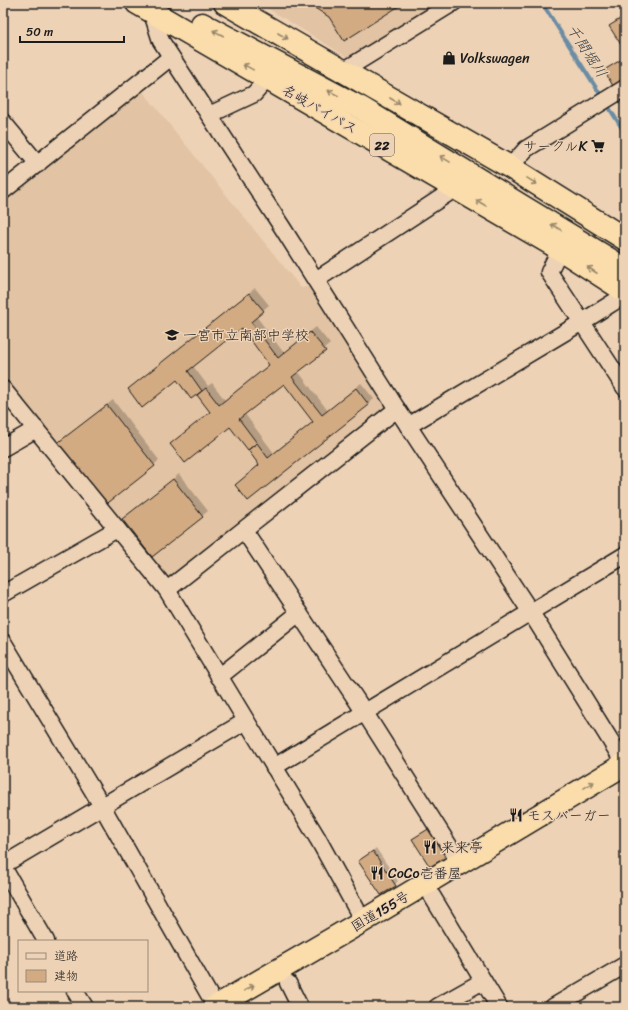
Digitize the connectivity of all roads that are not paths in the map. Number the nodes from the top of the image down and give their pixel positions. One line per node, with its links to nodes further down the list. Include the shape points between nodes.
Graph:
1 (225, 3): 5 (highway, one-way to 5)
2 (453, 3): 5 (street)
3 (150, 6): 4 (street, via 161,42); 6 (highway, 名岐バイパス / 22, one-way to 3); 16 (highway, one-way to 3, via 361,108)
4 (171, 56): 8 (street); 10 (street)
5 (343, 71): 11 (highway, one-way to 11)
6 (268, 78): 8 (street, via 254,94); 12 (highway, 名岐バイパス / 22)
7 (625, 88): 11 (street, via 526,149)
8 (209, 115): 17 (street)
9 (3, 122): 10 (street)
10 (38, 164): 13 (street)
11 (510, 167): 14 (highway, one-way to 14)
12 (456, 188): 15 (highway, 名岐バイパス / 22, one-way to 12); 17 (street)
13 (3, 191)
14 (625, 239)
15 (560, 249): 18 (highway, 名岐バイパス / 22, one-way to 15); 20 (street, via 549,272)
16 (625, 269)
17 (316, 280): 23 (street)
18 (625, 291)
19 (625, 295): 20 (street)
20 (582, 322): 21 (street); 24 (street)
21 (625, 388)
22 (3, 389): 25 (street)
23 (397, 409): 24 (street); 28 (street)
24 (408, 426): 32 (street)
25 (36, 429): 26 (street); 27 (street)
26 (3, 448)
27 (117, 528): 30 (street); 31 (street)
28 (244, 530): 30 (street); 33 (street)
29 (625, 555): 32 (street)
30 (167, 590): 35 (street)
31 (3, 594)
32 (530, 611): 36 (street); 38 (street)
33 (299, 613): 35 (street); 36 (street)
34 (3, 642): 41 (street)
35 (219, 677): 37 (street)
36 (365, 713): 39 (street); 42 (street)
37 (246, 721): 39 (street); 41 (street)
38 (625, 764): 42 (highway, 国道155号, one-way to 38)
39 (274, 767): 45 (street, via 318,839)
40 (625, 780): 44 (highway, 国道155号)
41 (102, 806): 43 (street); 52 (street)
42 (460, 863): 45 (highway, 国道155号)
43 (3, 866): 46 (street)
44 (432, 896): 48 (street); 49 (highway, 国道155号)
45 (363, 921): 52 (highway, 国道155号, one-way to 45)
46 (45, 940)
47 (625, 965): 57 (street)
48 (484, 981): 55 (street); 56 (street)
49 (288, 983): 53 (highway, 国道155号); 54 (street)
50 (77, 992): 51 (street)
51 (85, 1007)
52 (216, 1007)
53 (245, 1007)
54 (300, 1007)
55 (437, 1007)
56 (499, 1007)
57 (553, 1007)

